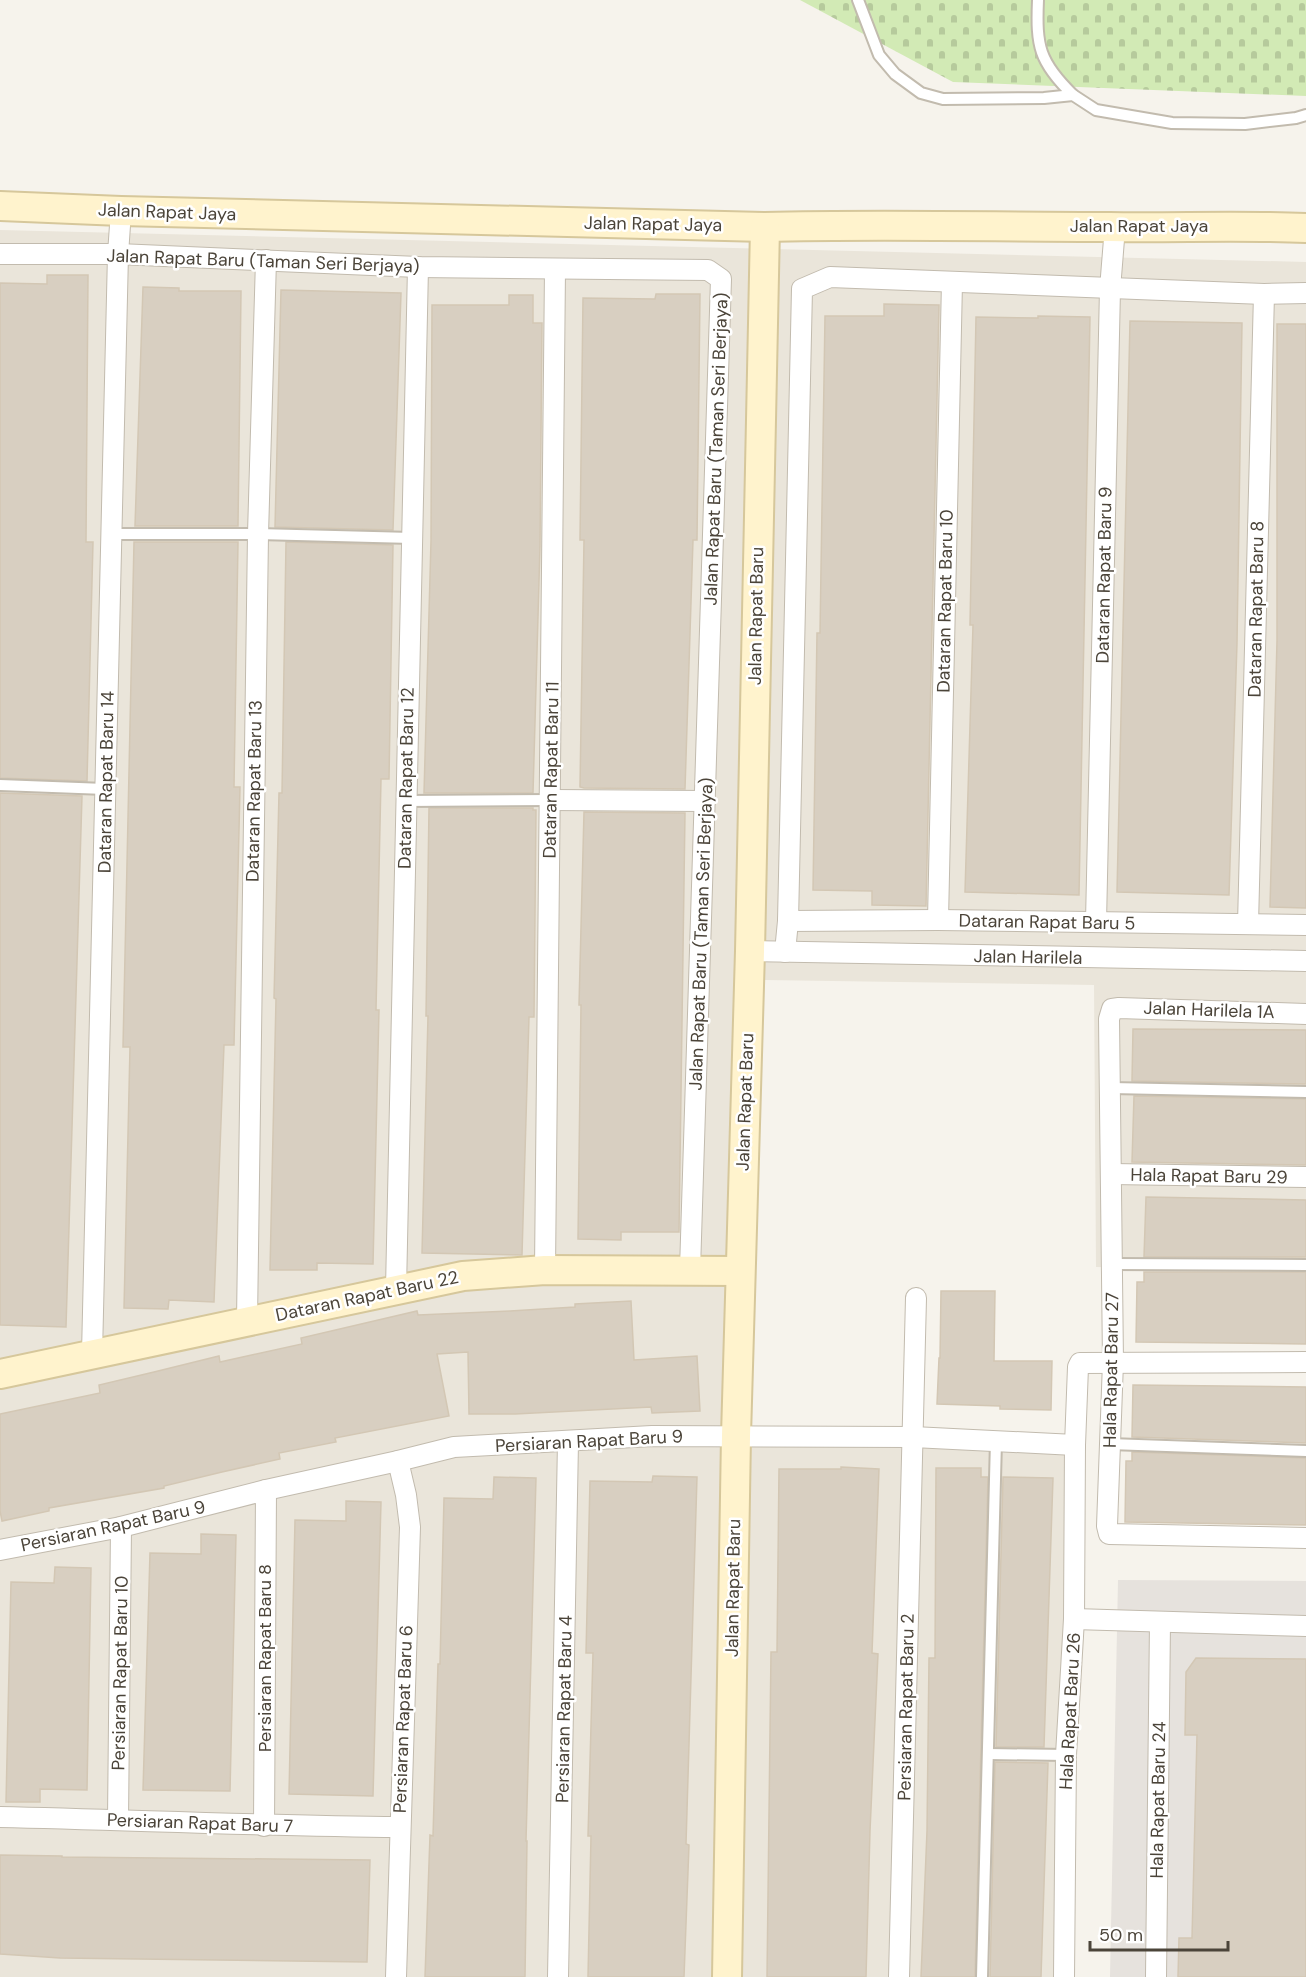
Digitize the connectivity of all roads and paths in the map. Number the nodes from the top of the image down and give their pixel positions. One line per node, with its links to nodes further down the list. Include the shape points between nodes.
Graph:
1 (858, 0): 3 (lane, via 879,55 895,75 921,93 943,99)
2 (1038, 0): 3 (lane, via 1036,29 1040,50 1053,75)
3 (1073, 95): 4 (lane, via 1096,110 1172,123 1245,124)
4 (1306, 115)
5 (0, 206): 6 (street, Jalan Rapat Jaya)
6 (121, 211): 7 (street, Jalan Rapat Jaya); 11 (street, Dataran Rapat Baru 14)
7 (765, 227): 8 (street, Jalan Rapat Jaya); 32 (street, Jalan Rapat Baru)
8 (1114, 227): 9 (street, Jalan Rapat Jaya); 16 (street, Dataran Rapat Baru 9)
9 (1306, 228)
10 (0, 254): 11 (street, Jalan Rapat Baru (Taman Seri Berjaya))
11 (118, 254): 12 (street, Jalan Rapat Baru (Taman Seri Berjaya)); 19 (street, Dataran Rapat Baru 14)
12 (266, 260): 13 (street, Jalan Rapat Baru (Taman Seri Berjaya)); 20 (street, Dataran Rapat Baru 13)
13 (418, 267): 14 (street, Jalan Rapat Baru (Taman Seri Berjaya)); 21 (street, Dataran Rapat Baru 12)
14 (555, 269): 24 (street, Dataran Rapat Baru 11); 26 (street, Jalan Rapat Baru (Taman Seri Berjaya), via 708,270 720,279)
15 (952, 282): 16 (street); 27 (street, Dataran Rapat Baru 10); 28 (street, via 830,277 802,289)
16 (1110, 289): 18 (street); 29 (street, Dataran Rapat Baru 9)
17 (1306, 293): 18 (street)
18 (1264, 294): 30 (street, Dataran Rapat Baru 8)
19 (112, 534): 20 (lane); 23 (street, Dataran Rapat Baru 14)
20 (258, 534): 21 (lane); 48 (street, Dataran Rapat Baru 13)
21 (412, 538): 25 (street, Dataran Rapat Baru 12)
22 (0, 785): 23 (lane)
23 (105, 789): 49 (street, Dataran Rapat Baru 14)
24 (551, 800): 25 (lane); 26 (street); 43 (street, Dataran Rapat Baru 11)
25 (406, 801): 46 (street, Dataran Rapat Baru 12)
26 (705, 801): 44 (street, Jalan Rapat Baru (Taman Seri Berjaya))
27 (938, 920): 28 (street, Dataran Rapat Baru 5); 29 (street, Dataran Rapat Baru 5)
28 (788, 921): 33 (street)
29 (1096, 922): 30 (street, Dataran Rapat Baru 5)
30 (1248, 924): 31 (street, Dataran Rapat Baru 5)
31 (1306, 925)
32 (750, 951): 33 (street, Jalan Harilela); 45 (street, Jalan Rapat Baru)
33 (785, 951): 34 (street, Jalan Harilela)
34 (1306, 961)
35 (1112, 1010): 36 (street, Jalan Harilela 1A); 37 (street, Hala Rapat Baru 27)
36 (1306, 1014)
37 (1111, 1088): 38 (lane); 39 (street, Hala Rapat Baru 27)
38 (1306, 1092)
39 (1112, 1174): 40 (street, Hala Rapat Baru 29); 41 (street, Hala Rapat Baru 27)
40 (1306, 1177)
41 (1113, 1264): 42 (lane); 50 (street, Hala Rapat Baru 27)
42 (1306, 1265)
43 (545, 1270): 44 (street, Dataran Rapat Baru 22); 46 (street, Dataran Rapat Baru 22, via 463,1276)
44 (690, 1270): 45 (street, Dataran Rapat Baru 22)
45 (740, 1270): 53 (street, Jalan Rapat Baru)
46 (396, 1289): 48 (street, Dataran Rapat Baru 22)
47 (916, 1298): 54 (street, Persiaran Rapat Baru 2)
48 (247, 1321): 49 (street, Dataran Rapat Baru 22)
49 (92, 1354): 52 (street, Dataran Rapat Baru 22)
50 (1113, 1362): 51 (street); 57 (street, Hala Rapat Baru 27); 58 (street, via 1078,1366)
51 (1306, 1362)
52 (0, 1374)
53 (736, 1436): 54 (street, Persiaran Rapat Baru 9); 56 (street, Persiaran Rapat Baru 9); 76 (street, Jalan Rapat Baru)
54 (913, 1437): 55 (street, Persiaran Rapat Baru 9); 77 (street, Persiaran Rapat Baru 2)
55 (996, 1441): 58 (street, Persiaran Rapat Baru 9); 68 (lane)
56 (568, 1442): 60 (street, Persiaran Rapat Baru 9, via 454,1447); 75 (street, Persiaran Rapat Baru 4)
57 (1110, 1444): 59 (lane); 63 (street, Hala Rapat Baru 27, via 1109,1534)
58 (1075, 1445): 65 (street, Hala Rapat Baru 26)
59 (1306, 1451)
60 (398, 1461): 61 (street, Persiaran Rapat Baru 9); 73 (street, Persiaran Rapat Baru 6, via 410,1527)
61 (266, 1490): 62 (street, Persiaran Rapat Baru 9); 72 (street, Persiaran Rapat Baru 8)
62 (121, 1527): 64 (street, Persiaran Rapat Baru 9); 71 (street, Persiaran Rapat Baru 10)
63 (1306, 1538)
64 (0, 1550)
65 (1074, 1619): 66 (street); 69 (street, Hala Rapat Baru 26)
66 (1160, 1622): 67 (street); 80 (street, Hala Rapat Baru 24)
67 (1306, 1626)
68 (988, 1754): 69 (lane); 78 (lane)
69 (1066, 1755): 79 (street, Hala Rapat Baru 26)
70 (0, 1817): 71 (street, Persiaran Rapat Baru 7)
71 (118, 1820): 72 (street, Persiaran Rapat Baru 7)
72 (264, 1826): 73 (street, Persiaran Rapat Baru 7)
73 (399, 1827): 74 (street, Persiaran Rapat Baru 6)
74 (396, 1977)
75 (558, 1977)
76 (727, 1977)
77 (899, 1977)
78 (982, 1977)
79 (1064, 1977)
80 (1156, 1977)

